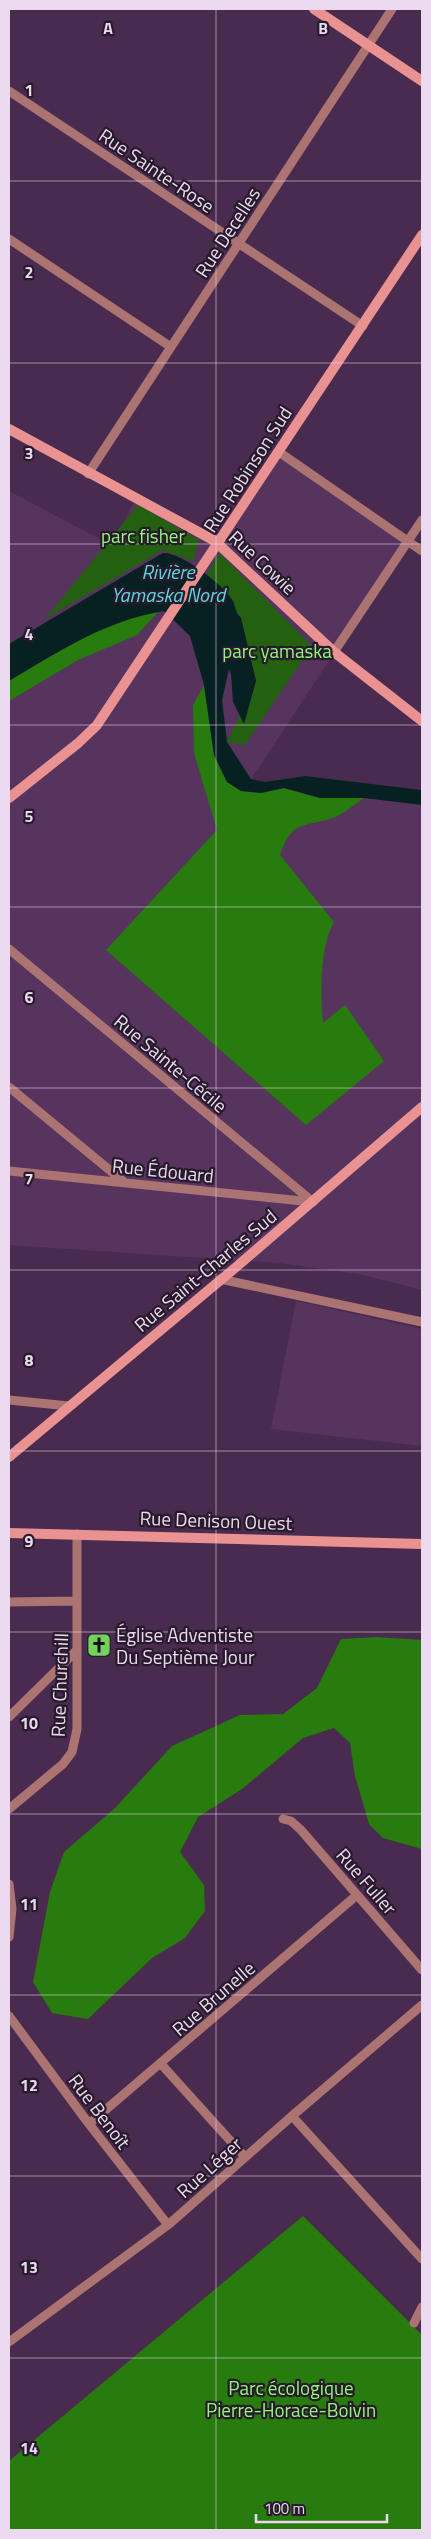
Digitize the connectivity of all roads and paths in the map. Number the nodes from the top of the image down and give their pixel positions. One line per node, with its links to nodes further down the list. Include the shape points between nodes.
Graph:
1 (314, 9): 3 (street)
2 (392, 9): 3 (street, Rue Decelles)
3 (368, 45): 4 (street); 8 (street, Rue Decelles)
4 (422, 81)
5 (9, 91): 8 (street, Rue Sainte-Rose)
6 (422, 236): 9 (street, Rue Robinson Sud)
7 (9, 239): 10 (street)
8 (239, 244): 9 (street, Rue Sainte-Rose); 10 (street, Rue Decelles)
9 (362, 326): 12 (street, Rue Robinson Sud)
10 (171, 347): 13 (street, Rue Decelles)
11 (9, 429): 13 (street, Rue Cowie)
12 (279, 452): 15 (street); 16 (street, Rue Robinson Sud)
13 (88, 474): 16 (street, Rue Cowie, via 199,531)
14 (422, 520): 15 (street)
15 (408, 541): 17 (street); 18 (street)
16 (216, 548): 18 (street, Rue Cowie); 20 (street, Rue Robinson Sud, via 97,725)
17 (422, 551)
18 (334, 652): 19 (street, Rue Cowie)
19 (422, 720)
20 (9, 798)
21 (9, 949): 26 (street, Rue Sainte-Cécile)
22 (9, 1087): 25 (street)
23 (422, 1107): 26 (street, Rue Saint-Charles Sud)
24 (9, 1171): 25 (street, Rue Édouard)
25 (125, 1183): 26 (street, Rue Édouard)
26 (313, 1202): 27 (street, Rue Saint-Charles Sud)
27 (220, 1280): 28 (street); 30 (street, Rue Saint-Charles Sud)
28 (422, 1322)
29 (9, 1400): 30 (street)
30 (69, 1406): 31 (street, Rue Saint-Charles Sud)
31 (9, 1457)
32 (9, 1533): 33 (street, Rue Denison Ouest)
33 (77, 1534): 34 (street, Rue Denison Ouest); 35 (street, Rue Churchill)
34 (422, 1544)
35 (76, 1601): 36 (street); 37 (street, Rue Churchill)
36 (9, 1602)
37 (77, 1650): 38 (street); 39 (street, Rue Churchill, via 77,1729 72,1752 63,1764)
38 (9, 1718)
39 (9, 1809)
40 (283, 1819): 42 (street, Rue Fuller, via 301,1830)
41 (9, 1884): 43 (street, via 12,1909)
42 (357, 1895): 44 (street, Rue Fuller); 47 (street, Rue Brunelle)
43 (9, 1937)
44 (422, 1970)
45 (422, 2005): 48 (street, Rue Léger)
46 (9, 2016): 49 (street, Rue Benoît)
47 (161, 2064): 49 (street, Rue Brunelle); 50 (street)
48 (292, 2116): 50 (street, Rue Léger); 52 (street)
49 (88, 2124): 51 (street, Rue Benoît)
50 (245, 2157): 51 (street, Rue Léger)
51 (168, 2225): 55 (street, Rue Léger)
52 (422, 2259)
53 (422, 2308): 54 (street)
54 (414, 2323)
55 (9, 2342)

